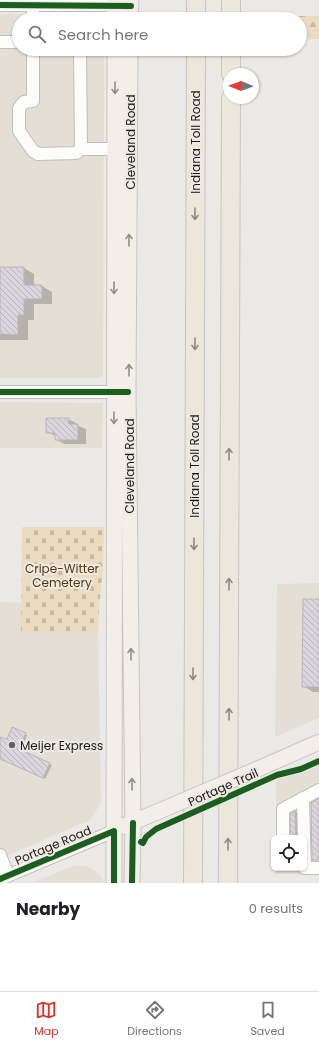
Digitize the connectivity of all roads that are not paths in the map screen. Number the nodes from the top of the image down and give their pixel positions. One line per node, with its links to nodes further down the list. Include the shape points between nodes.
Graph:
1 (196, 0): 8 (highway)
2 (231, 0): 9 (highway)
3 (0, 5): 4 (street)
4 (33, 6): 5 (street); 7 (street)
5 (115, 8): 6 (street)
6 (131, 8)
7 (33, 12)
8 (196, 12)
9 (231, 12)
10 (0, 42): 11 (street)
11 (12, 42)
12 (33, 56): 20 (street, via 33,101 24,102 19,108 19,131 38,154 76,153)
13 (80, 56): 20 (street)
14 (115, 56): 21 (main road, Cleveland Road, one-way to 21)
15 (130, 56): 23 (main road, Cleveland Road, one-way to 15)
16 (196, 56): 37 (highway, Indiana Toll Road, one-way to 37)
17 (231, 56): 18 (highway)
18 (231, 68)
19 (230, 104): 38 (highway, one-way to 19)
20 (81, 149): 21 (street)
21 (115, 149): 23 (main road, Cleveland Road, one-way to 23)
22 (0, 392): 23 (street)
23 (121, 392): 27 (main road, Cleveland Road, one-way to 23); 28 (main road, Cleveland Road, one-way to 28)
24 (319, 742): 27 (main road, Portage Road, bridge)
25 (319, 790): 26 (street)
26 (303, 798): 29 (street, via 283,809); 30 (street)
27 (133, 823): 28 (main road, Portage Road); 36 (main road, Cleveland Road)
28 (114, 831): 34 (street, Portage Road); 35 (main road, Cleveland Road)
29 (282, 835)
30 (304, 835)
31 (0, 855): 34 (street)
32 (307, 868): 33 (street)
33 (319, 868)
34 (4, 877)
35 (114, 883)
36 (132, 883)
37 (192, 883)
38 (228, 883)

